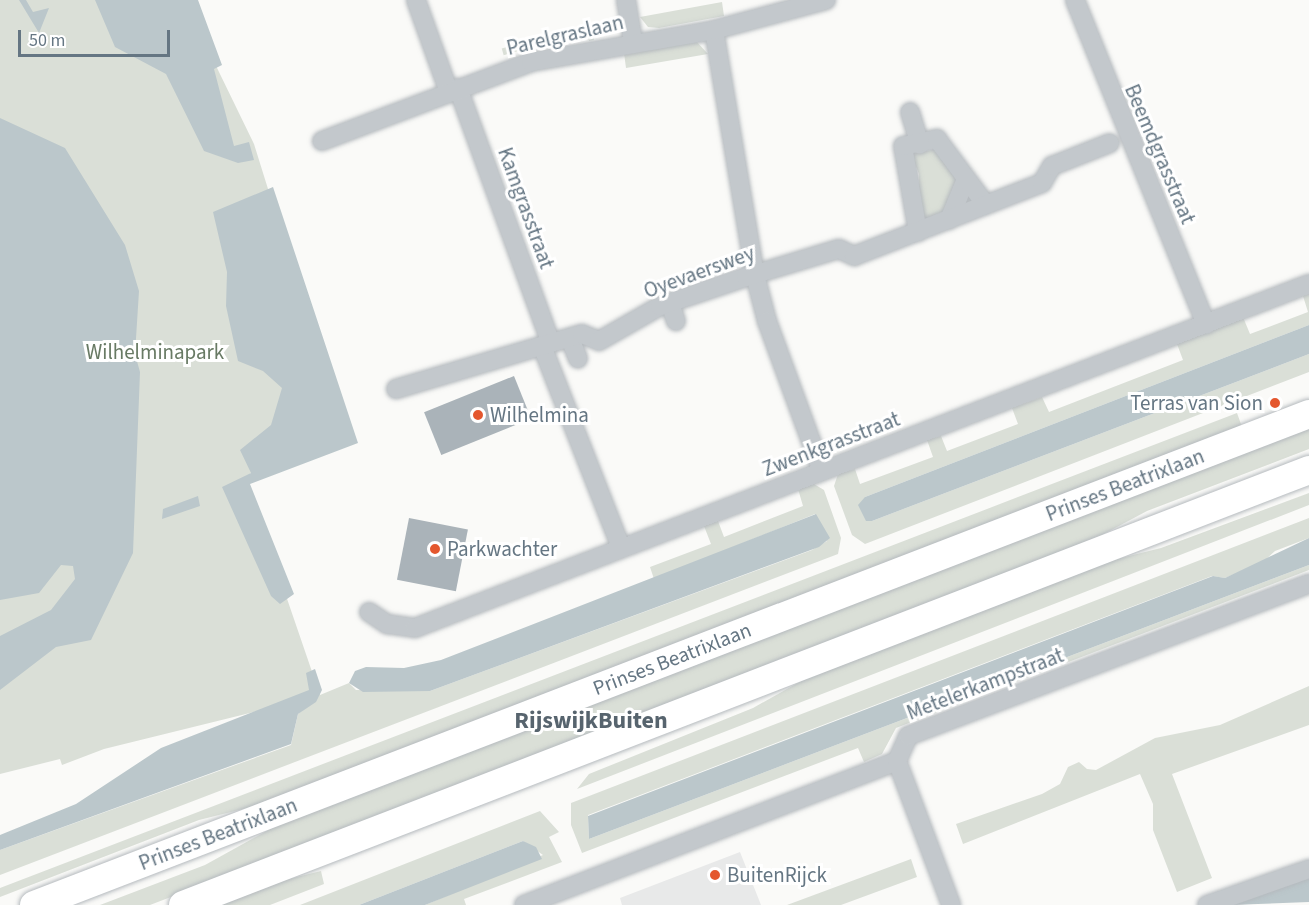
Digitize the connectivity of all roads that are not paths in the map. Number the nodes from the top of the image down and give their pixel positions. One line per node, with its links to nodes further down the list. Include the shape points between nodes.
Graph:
1 (416, 0): 7 (street, Kamgrasstraat)
2 (626, 0): 6 (street)
3 (826, 0): 5 (street, Parelgraslaan)
4 (1075, 0): 20 (street, Beemdgrasstraat)
5 (714, 30): 6 (street, Parelgraslaan); 16 (street)
6 (633, 41): 7 (street, Parelgraslaan, via 531,62)
7 (454, 90): 9 (street, Parelgraslaan); 22 (street, Kamgrasstraat)
8 (910, 112): 10 (street)
9 (322, 141)
10 (920, 144): 12 (street, via 937,139); 15 (street, via 903,146)
11 (1110, 144): 13 (street, Oyevaerswey, via 1052,166 1042,183)
12 (966, 179): 13 (street); 14 (street)
13 (986, 205): 14 (street, Oyevaerswey)
14 (949, 220): 15 (street, Oyevaerswey)
15 (918, 232): 16 (street, Oyevaerswey, via 854,256 839,249)
16 (755, 275): 18 (street, Oyevaerswey); 27 (street, via 766,321)
17 (1309, 284): 20 (street, Zwenkgrasstraat)
18 (673, 298): 19 (street); 21 (street, Oyevaerswey, via 599,341 582,334)
19 (676, 321)
20 (1206, 325): 27 (street, Zwenkgrasstraat)
21 (570, 338): 22 (street, Oyevaerswey); 23 (street)
22 (547, 341): 24 (street, Oyevaerswey); 28 (street, Kamgrasstraat)
23 (578, 359)
24 (396, 389)
25 (1309, 414): 33 (main road, Prinses Beatrixlaan)
26 (1309, 470): 34 (main road)
27 (822, 471): 28 (street, Zwenkgrasstraat)
28 (621, 548): 30 (street, Zwenkgrasstraat, via 415,628 387,624)
29 (1309, 584): 31 (street, Metelerkampstraat, via 908,736)
30 (369, 612)
31 (897, 761): 35 (street); 36 (street)
32 (1309, 869): 37 (street)
33 (34, 905)
34 (183, 905)
35 (524, 905)
36 (951, 905)
37 (1207, 905)

